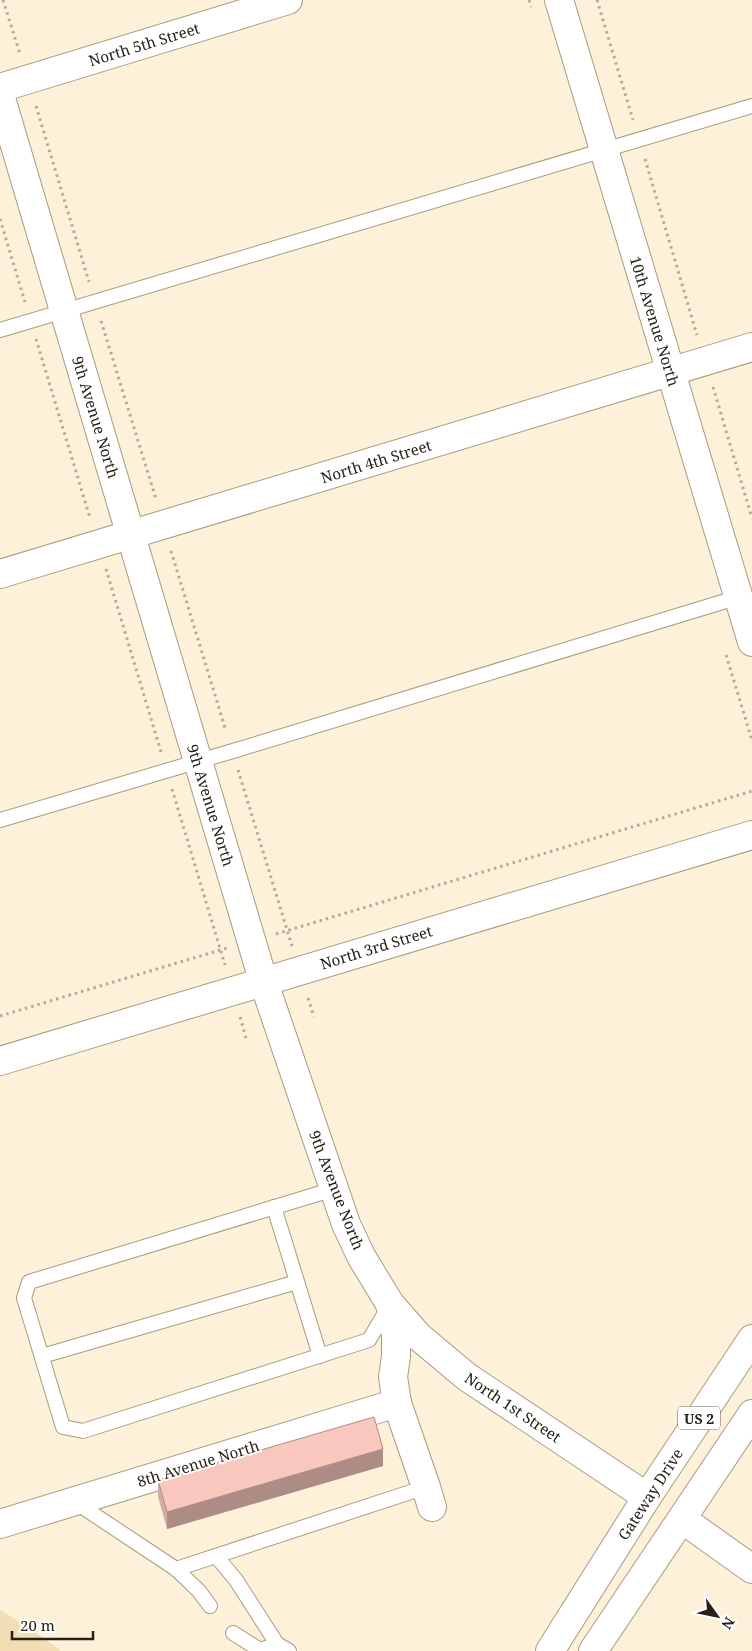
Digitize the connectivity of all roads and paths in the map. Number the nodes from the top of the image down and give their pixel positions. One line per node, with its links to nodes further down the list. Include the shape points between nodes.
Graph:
1 (288, 0): 4 (main road, North 5th Street)
2 (559, 0): 8 (main road, 10th Avenue North)
3 (597, 0): 7 (path)
4 (0, 88)
5 (0, 95): 10 (main road, 9th Avenue North)
6 (752, 106): 7 (lane)
7 (639, 140): 8 (lane); 14 (path)
8 (604, 150): 10 (lane); 15 (main road, 10th Avenue North)
9 (0, 219): 11 (path)
10 (64, 311): 11 (lane); 17 (main road, 9th Avenue North)
11 (30, 321): 12 (lane); 18 (path)
12 (0, 330)
13 (752, 347): 14 (main road, North 4th Street)
14 (705, 362): 15 (main road, North 4th Street); 16 (path)
15 (671, 372): 17 (main road, North 4th Street); 20 (main road, 10th Avenue North)
16 (752, 518)
17 (131, 534): 18 (main road, North 4th Street); 22 (main road, 9th Avenue North)
18 (98, 544): 19 (main road, North 4th Street); 23 (path)
19 (0, 574)
20 (738, 597): 21 (main road, 10th Avenue North); 22 (lane)
21 (752, 642)
22 (198, 762): 23 (lane); 27 (main road, 9th Avenue North)
23 (166, 771): 25 (lane); 28 (path)
24 (752, 791): 27 (path)
25 (0, 820)
26 (752, 835): 29 (main road, North 3rd Street)
27 (251, 941): 28 (path); 29 (main road, 9th Avenue North)
28 (220, 950): 30 (path); 31 (path)
29 (263, 980): 30 (main road, North 3rd Street); 34 (main road, 9th Avenue North)
30 (232, 990): 32 (path); 33 (main road, North 3rd Street)
31 (0, 1016)
32 (246, 1038)
33 (0, 1060)
34 (334, 1189): 35 (lane); 37 (main road, 9th Avenue North, via 361,1256)
35 (274, 1208): 36 (lane); 39 (lane, via 29,1282 24,1298)
36 (297, 1282): 39 (lane); 40 (lane)
37 (390, 1304): 40 (lane, via 368,1340); 41 (main road, 9th Avenue North, via 396,1336 393,1377); 44 (main road, North 1st Street, via 418,1336 467,1377)
38 (752, 1338): 44 (main road, Gateway Drive / US 2)
39 (42, 1356): 40 (lane, via 63,1427 83,1431)
40 (320, 1356)
41 (397, 1403): 43 (main road, 9th Avenue North); 45 (main road, 8th Avenue North)
42 (752, 1414): 46 (main road, US 2)
43 (429, 1497): 48 (lane)
44 (647, 1497): 46 (main road, North 1st Street); 54 (main road, Gateway Drive / US 2)
45 (74, 1501): 47 (main road, 8th Avenue North); 49 (lane)
46 (682, 1519): 50 (main road); 55 (main road, US 2)
47 (0, 1524)
48 (216, 1556): 49 (lane); 53 (lane)
49 (176, 1569): 51 (lane, via 199,1590)
50 (752, 1569)
51 (210, 1606)
52 (233, 1633): 53 (lane, via 260,1650)
53 (283, 1647)
54 (550, 1651)
55 (593, 1651)

